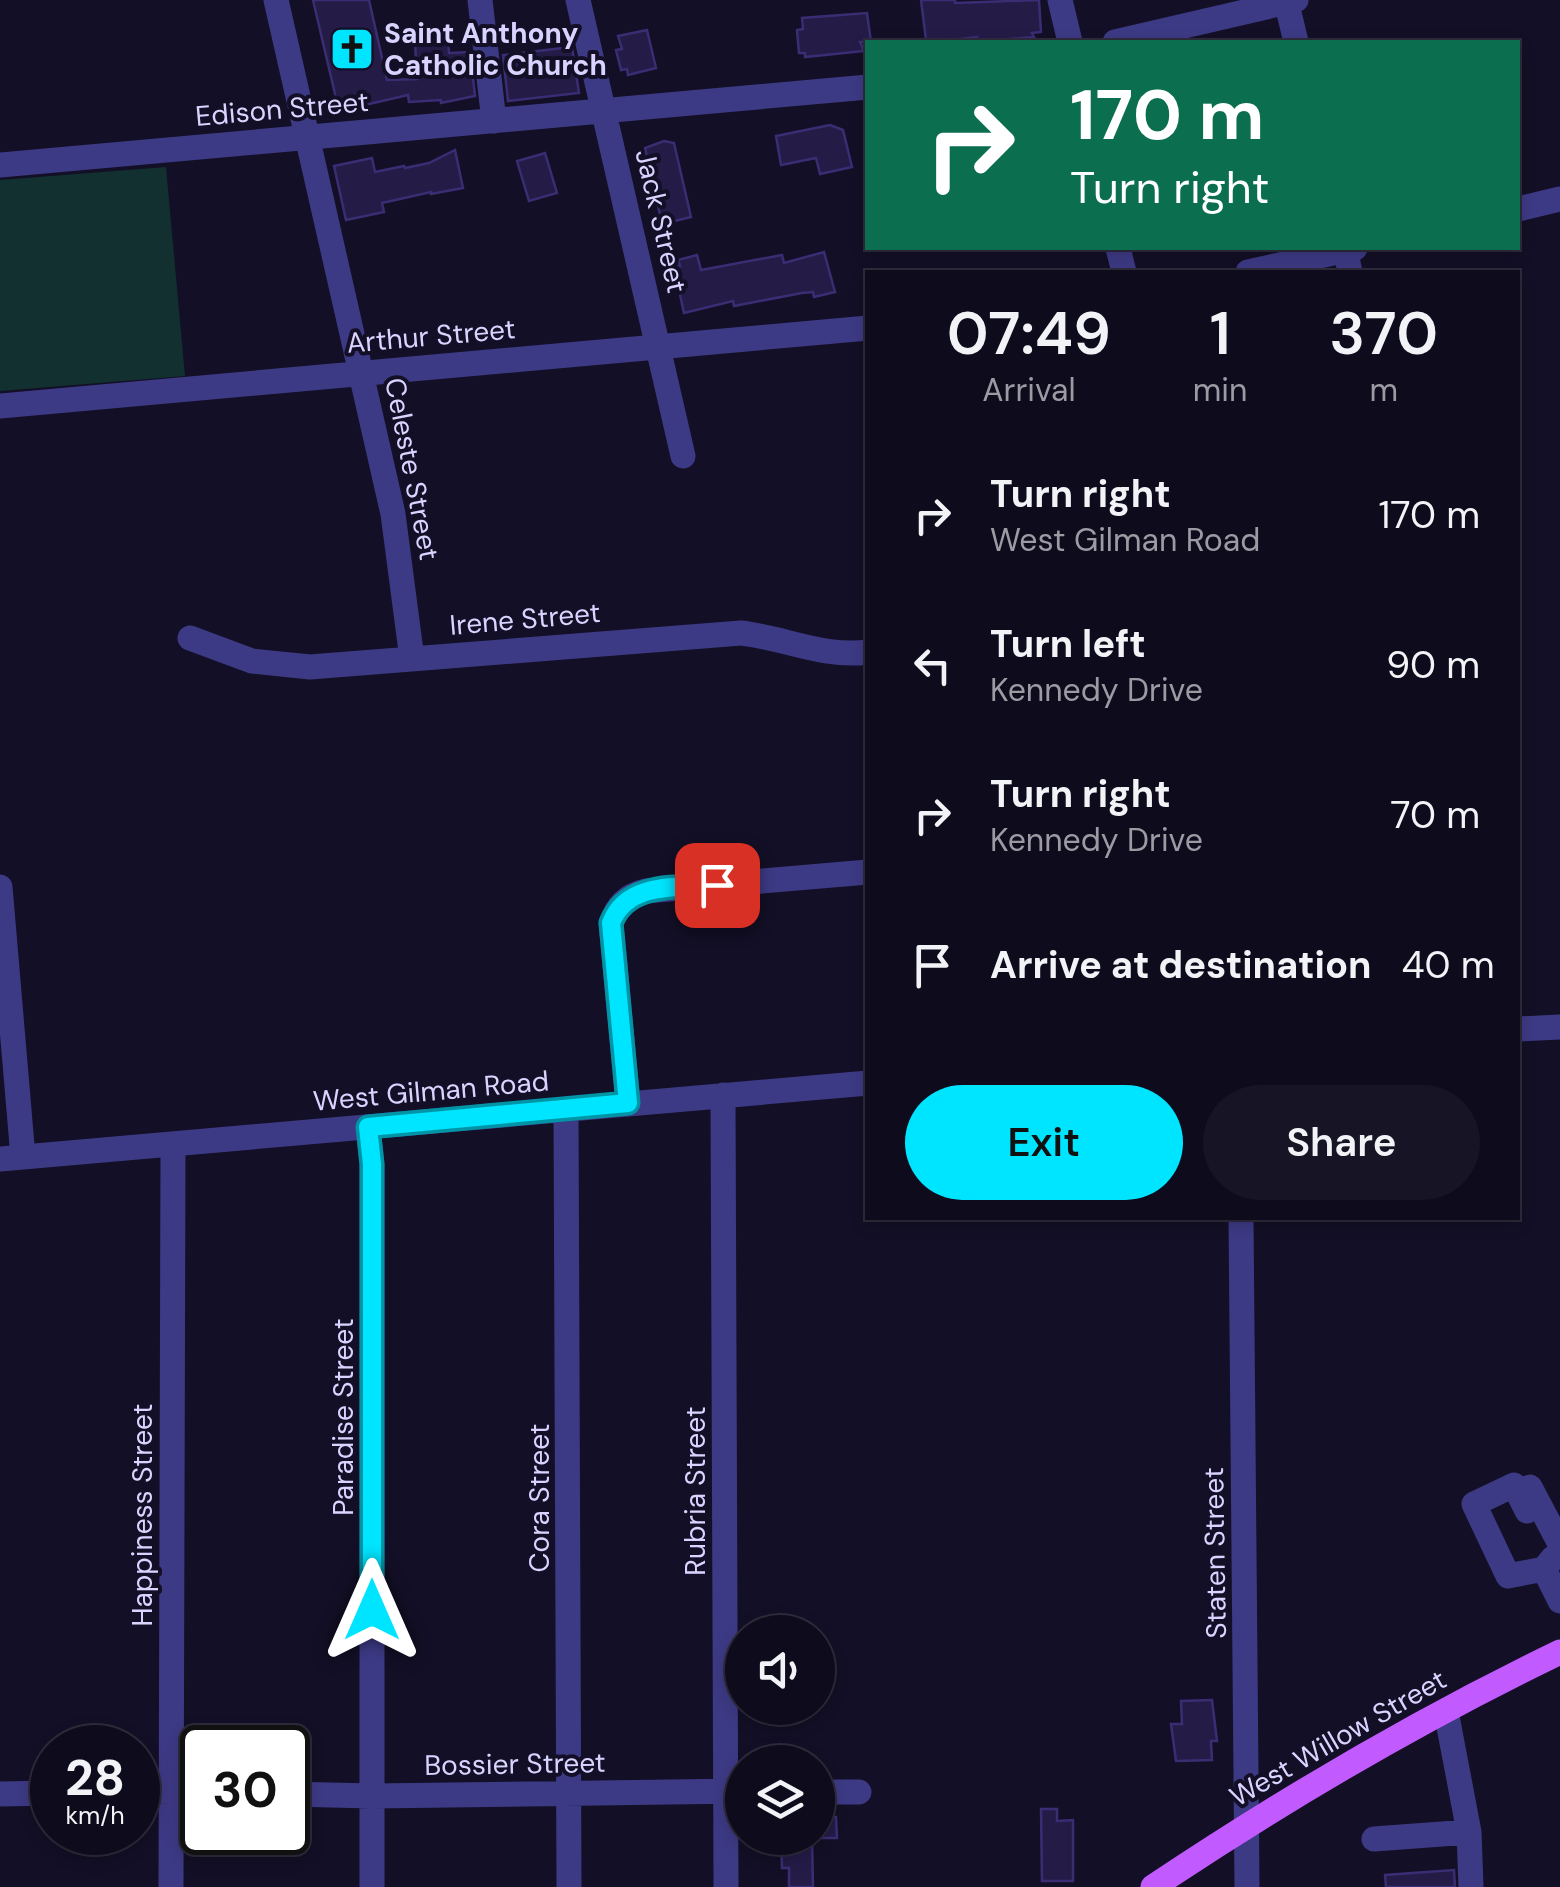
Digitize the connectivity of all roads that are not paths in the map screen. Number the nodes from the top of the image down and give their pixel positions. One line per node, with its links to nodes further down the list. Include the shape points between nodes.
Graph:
1 (276, 0): 12 (street, Celeste Street)
2 (480, 0): 11 (street)
3 (578, 0): 10 (street, Jack Street)
4 (1060, 0): 6 (street)
5 (1290, 1): 7 (street); 8 (street)
6 (1070, 40)
7 (1123, 40)
8 (1296, 40)
9 (865, 88): 10 (street, Edison Street)
10 (605, 111): 11 (street, Edison Street); 19 (street, Jack Street)
11 (494, 120): 12 (street, Edison Street)
12 (306, 137): 13 (street, Edison Street); 20 (street, Celeste Street)
13 (0, 164)
14 (1560, 199): 15 (street)
15 (1520, 209)
16 (1349, 254): 17 (street)
17 (1259, 270)
18 (865, 328): 19 (street, Arthur Street)
19 (659, 347): 20 (street, Arthur Street); 22 (street, Jack Street)
20 (362, 373): 21 (street, Arthur Street); 25 (street, Celeste Street, via 393,514)
21 (0, 406)
22 (683, 456)
23 (190, 638): 25 (street, Irene Street, via 278,666)
24 (865, 652): 25 (street, Irene Street, via 823,652 742,633)
25 (412, 658)
26 (865, 872): 32 (street, via 626,898 611,923)
27 (0, 887): 36 (street)
28 (1560, 1027): 29 (street)
29 (1520, 1030)
30 (865, 1082): 31 (street, West Gilman Road)
31 (723, 1095): 32 (street, West Gilman Road); 42 (street, Rubria Street)
32 (628, 1103): 33 (street, West Gilman Road)
33 (566, 1109): 34 (street, West Gilman Road); 51 (street, Cora Street)
34 (368, 1127): 35 (street, West Gilman Road); 53 (street, Paradise Street)
35 (173, 1144): 36 (street, West Gilman Road); 44 (street, Happiness Street)
36 (12, 1158)
37 (1241, 1220): 54 (street, Staten Street)
38 (1554, 1555): 38 (street, via 1508,1576 1474,1504 1522,1501); 39 (street)
39 (1560, 1601)
40 (1560, 1652): 41 (main road, West Willow Street)
41 (1446, 1711): 54 (main road, West Willow Street); 55 (street)
42 (733, 1745)
43 (160, 1791): 44 (street)
44 (171, 1791): 45 (street); 58 (street, Happiness Street)
45 (180, 1791)
46 (725, 1791): 51 (street, Bossier Street)
47 (835, 1792): 48 (street)
48 (859, 1792)
49 (30, 1793): 50 (street)
50 (0, 1794)
51 (569, 1794): 53 (street, Bossier Street); 60 (street, Cora Street)
52 (310, 1795): 53 (street, Bossier Street)
53 (372, 1796): 59 (street, Paradise Street)
54 (1244, 1826): 62 (main road, West Willow Street); 63 (street, Staten Street)
55 (1469, 1832): 56 (street); 64 (street)
56 (1374, 1839)
57 (729, 1855): 61 (street, Rubria Street)
58 (170, 1887)
59 (372, 1887)
60 (569, 1887)
61 (726, 1887)
62 (1153, 1887)
63 (1247, 1887)
64 (1472, 1887)

